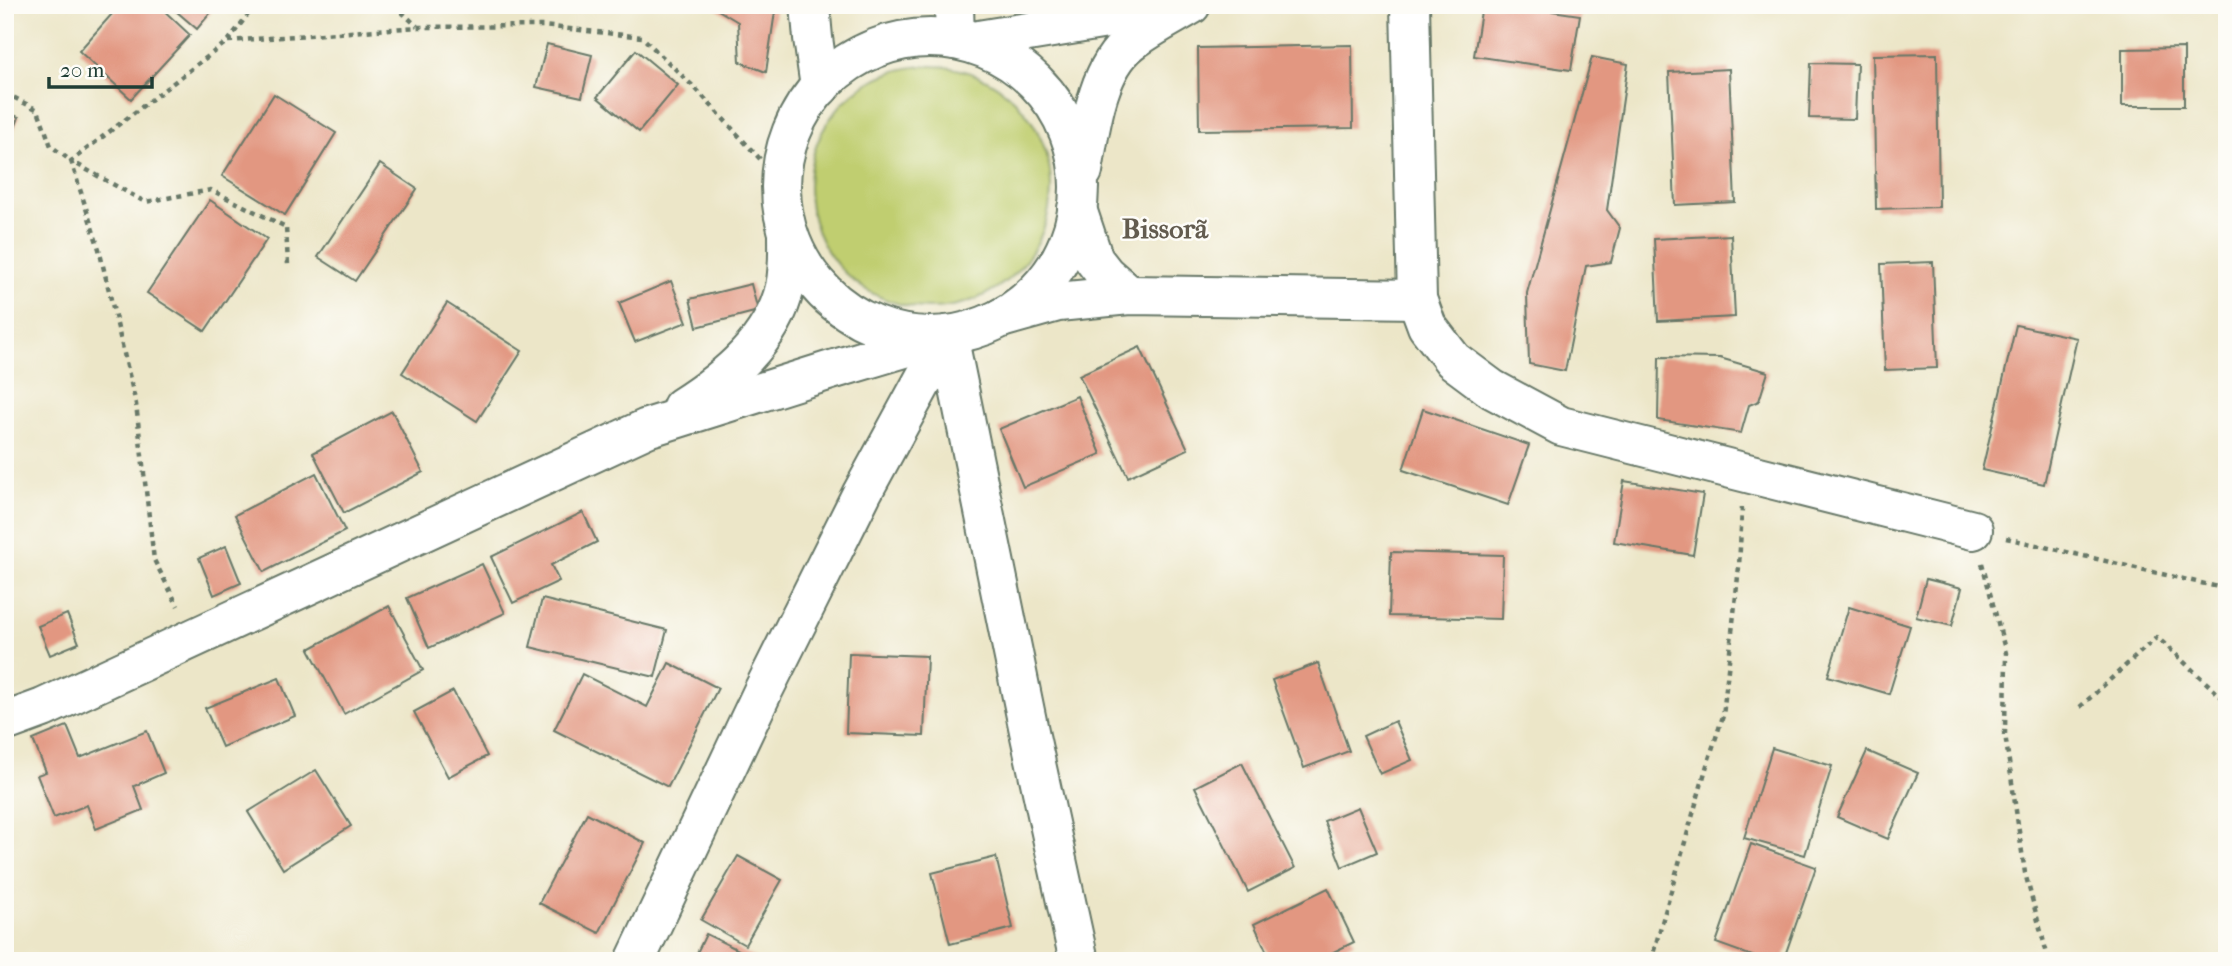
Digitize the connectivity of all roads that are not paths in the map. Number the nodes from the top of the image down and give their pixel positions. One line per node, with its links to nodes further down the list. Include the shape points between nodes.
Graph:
1 (810, 5): 6 (main road)
2 (1149, 5): 5 (main road, via 1101,20)
3 (1191, 5): 7 (main road, via 1129,43 1110,69 1097,98)
4 (1410, 5): 10 (main road)
5 (958, 29): 6 (main road, via 940,38 878,48 848,63); 7 (main road, via 1017,65 1061,114 1078,169)
6 (820, 87): 8 (main road, via 803,110 788,144 781,182)
7 (1078, 200): 9 (main road, via 1094,260); 11 (main road, via 1061,258 1026,301)
8 (788, 231): 12 (main road, via 814,282 854,316 915,335); 13 (main road, via 785,289 755,346 706,391)
9 (1129, 295): 10 (main road); 11 (main road, via 1058,302)
10 (1417, 299): 14 (main road, via 1427,326 1453,360 1492,389 1561,426)
11 (1001, 318): 12 (main road)
12 (948, 335): 13 (main road); 16 (main road, via 862,494); 17 (main road)
13 (648, 428): 15 (main road)
14 (1973, 530)
15 (5, 722)
16 (635, 961)
17 (1079, 961)

